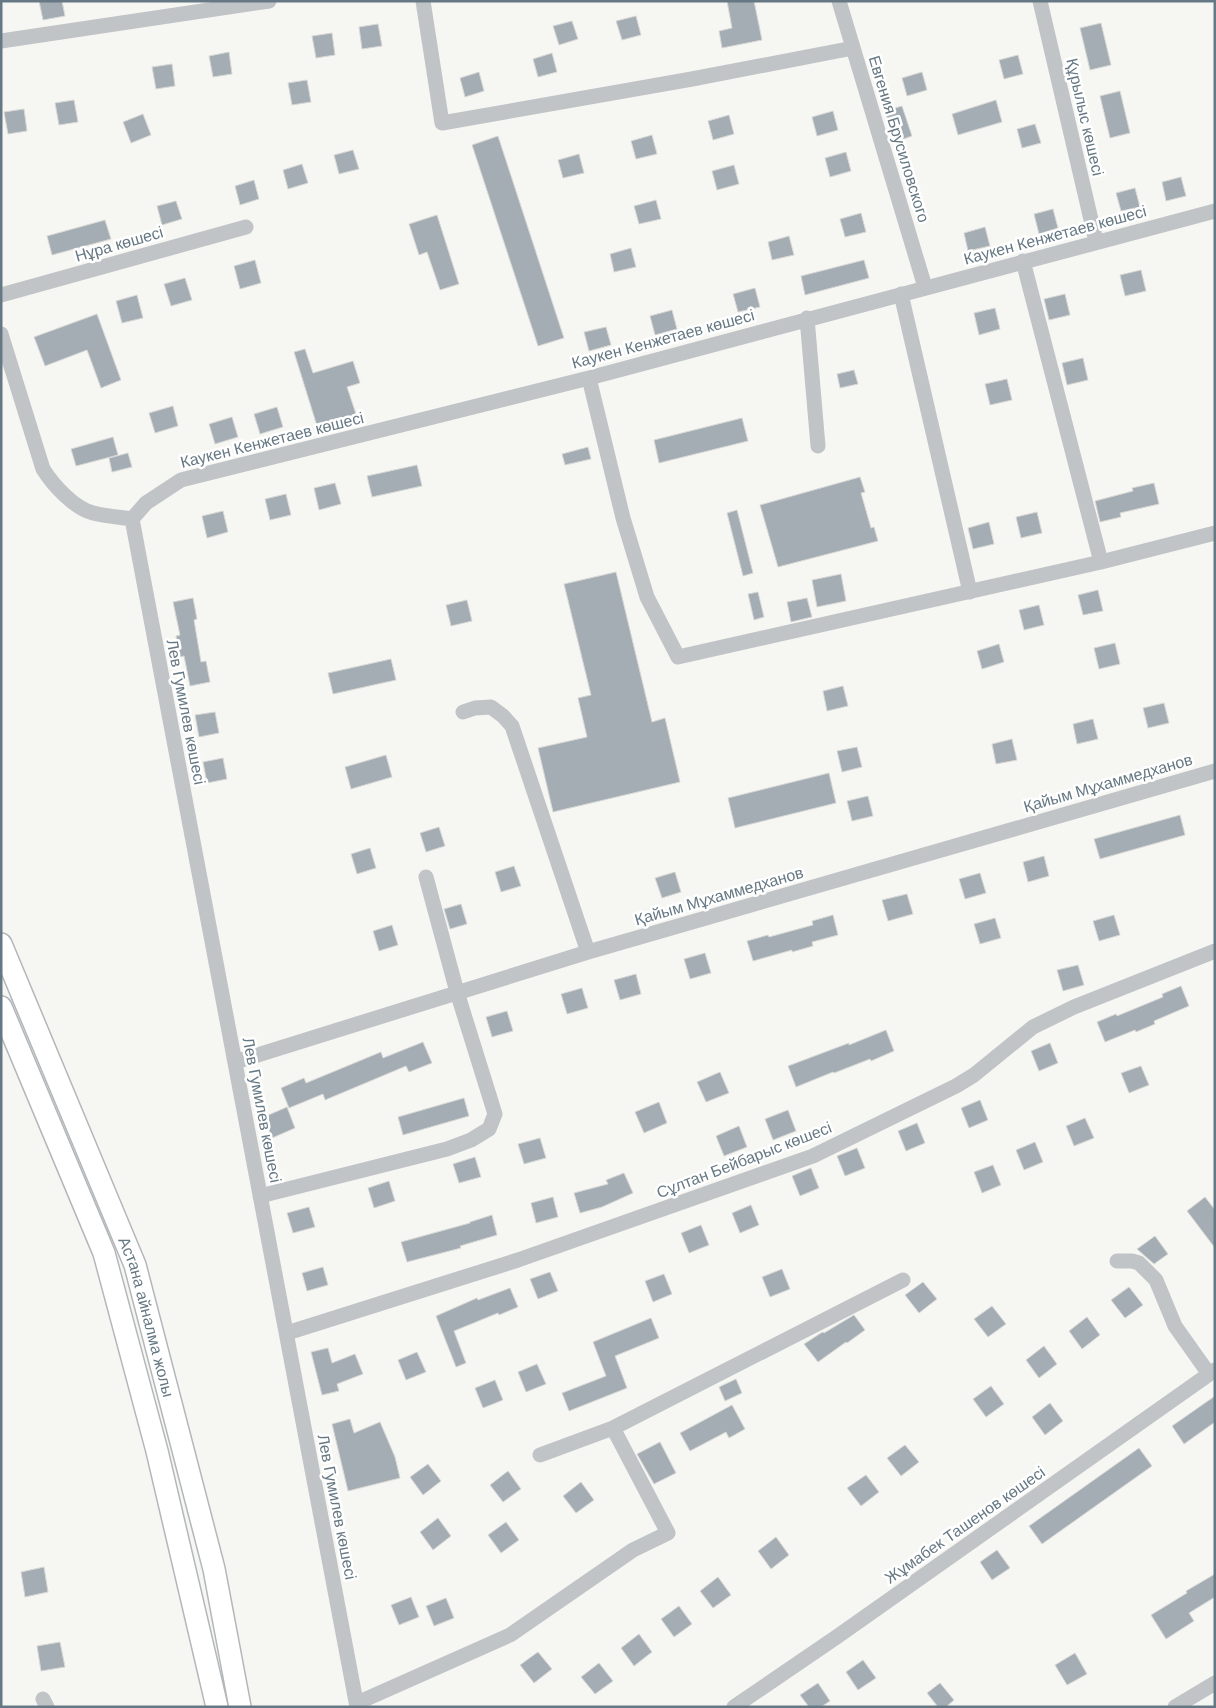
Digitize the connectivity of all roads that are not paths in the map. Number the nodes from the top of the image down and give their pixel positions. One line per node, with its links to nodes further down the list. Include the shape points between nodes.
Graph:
1 (269, 1): 5 (street)
2 (423, 1): 6 (street, via 442,123 692,80)
3 (839, 1): 6 (street, Евгения Брусиловского)
4 (1040, 1): 9 (street, Құрылыс көшесі)
5 (1, 41)
6 (853, 48): 11 (street, Евгения Брусиловского)
7 (1215, 210): 9 (street, Каукен Кенжетаев көшесі)
8 (246, 227): 13 (street, Нұра көшесі)
9 (1096, 241): 10 (street, Каукен Кенжетаев көшесі)
10 (1024, 261): 11 (street, Каукен Кенжетаев көшесі); 20 (street)
11 (925, 287): 12 (street, Каукен Кенжетаев көшесі)
12 (901, 294): 14 (street, Каукен Кенжетаев көшесі); 21 (street)
13 (1, 295)
14 (807, 318): 16 (street, Каукен Кенжетаев көшесі); 17 (street)
15 (1, 334): 18 (street, via 43,470 68,498 91,513)
16 (588, 378): 18 (street, Каукен Кенжетаев көшесі, via 181,480 146,503); 21 (street, via 623,518 647,597 678,657)
17 (818, 446)
18 (132, 519): 30 (street, Лев Гумилев көшесі)
19 (1215, 533): 20 (street)
20 (1101, 562): 21 (street)
21 (970, 592)
22 (463, 712): 27 (street, via 490,707 512,726)
23 (1215, 770): 27 (street, Қайым Мұхаммедханов)
24 (426, 877): 28 (street)
25 (1, 944): 41 (highway, Астана айналма жолы, via 135,1265 214,1569)
26 (1215, 951): 34 (street, Сұлтан Бейбарыс көшесі, via 1074,1007 1033,1027 974,1076 813,1156 518,1260)
27 (588, 952): 28 (street, Қайым Мұхаммедханов)
28 (457, 992): 30 (street, Қайым Мұхаммедханов); 31 (street, via 495,1114 489,1129 447,1149)
29 (1, 1007): 40 (highway, Астана айналма жолы, via 104,1253 158,1451)
30 (235, 1062): 31 (street, Лев Гумилев көшесі)
31 (260, 1196): 34 (street, Лев Гумилев көшесі)
32 (1117, 1261): 35 (street, via 1139,1264 1156,1280 1175,1326)
33 (903, 1280): 36 (street)
34 (286, 1333): 39 (street, Лев Гумилев көшесі)
35 (1212, 1372): 42 (street, Жұмабек Ташенов көшесі)
36 (613, 1428): 37 (street); 39 (street, via 668,1533 633,1550 510,1635)
37 (540, 1455)
38 (1215, 1683): 43 (street)
39 (357, 1705)
40 (217, 1707)
41 (240, 1707)
42 (734, 1707)
43 (1175, 1707)

